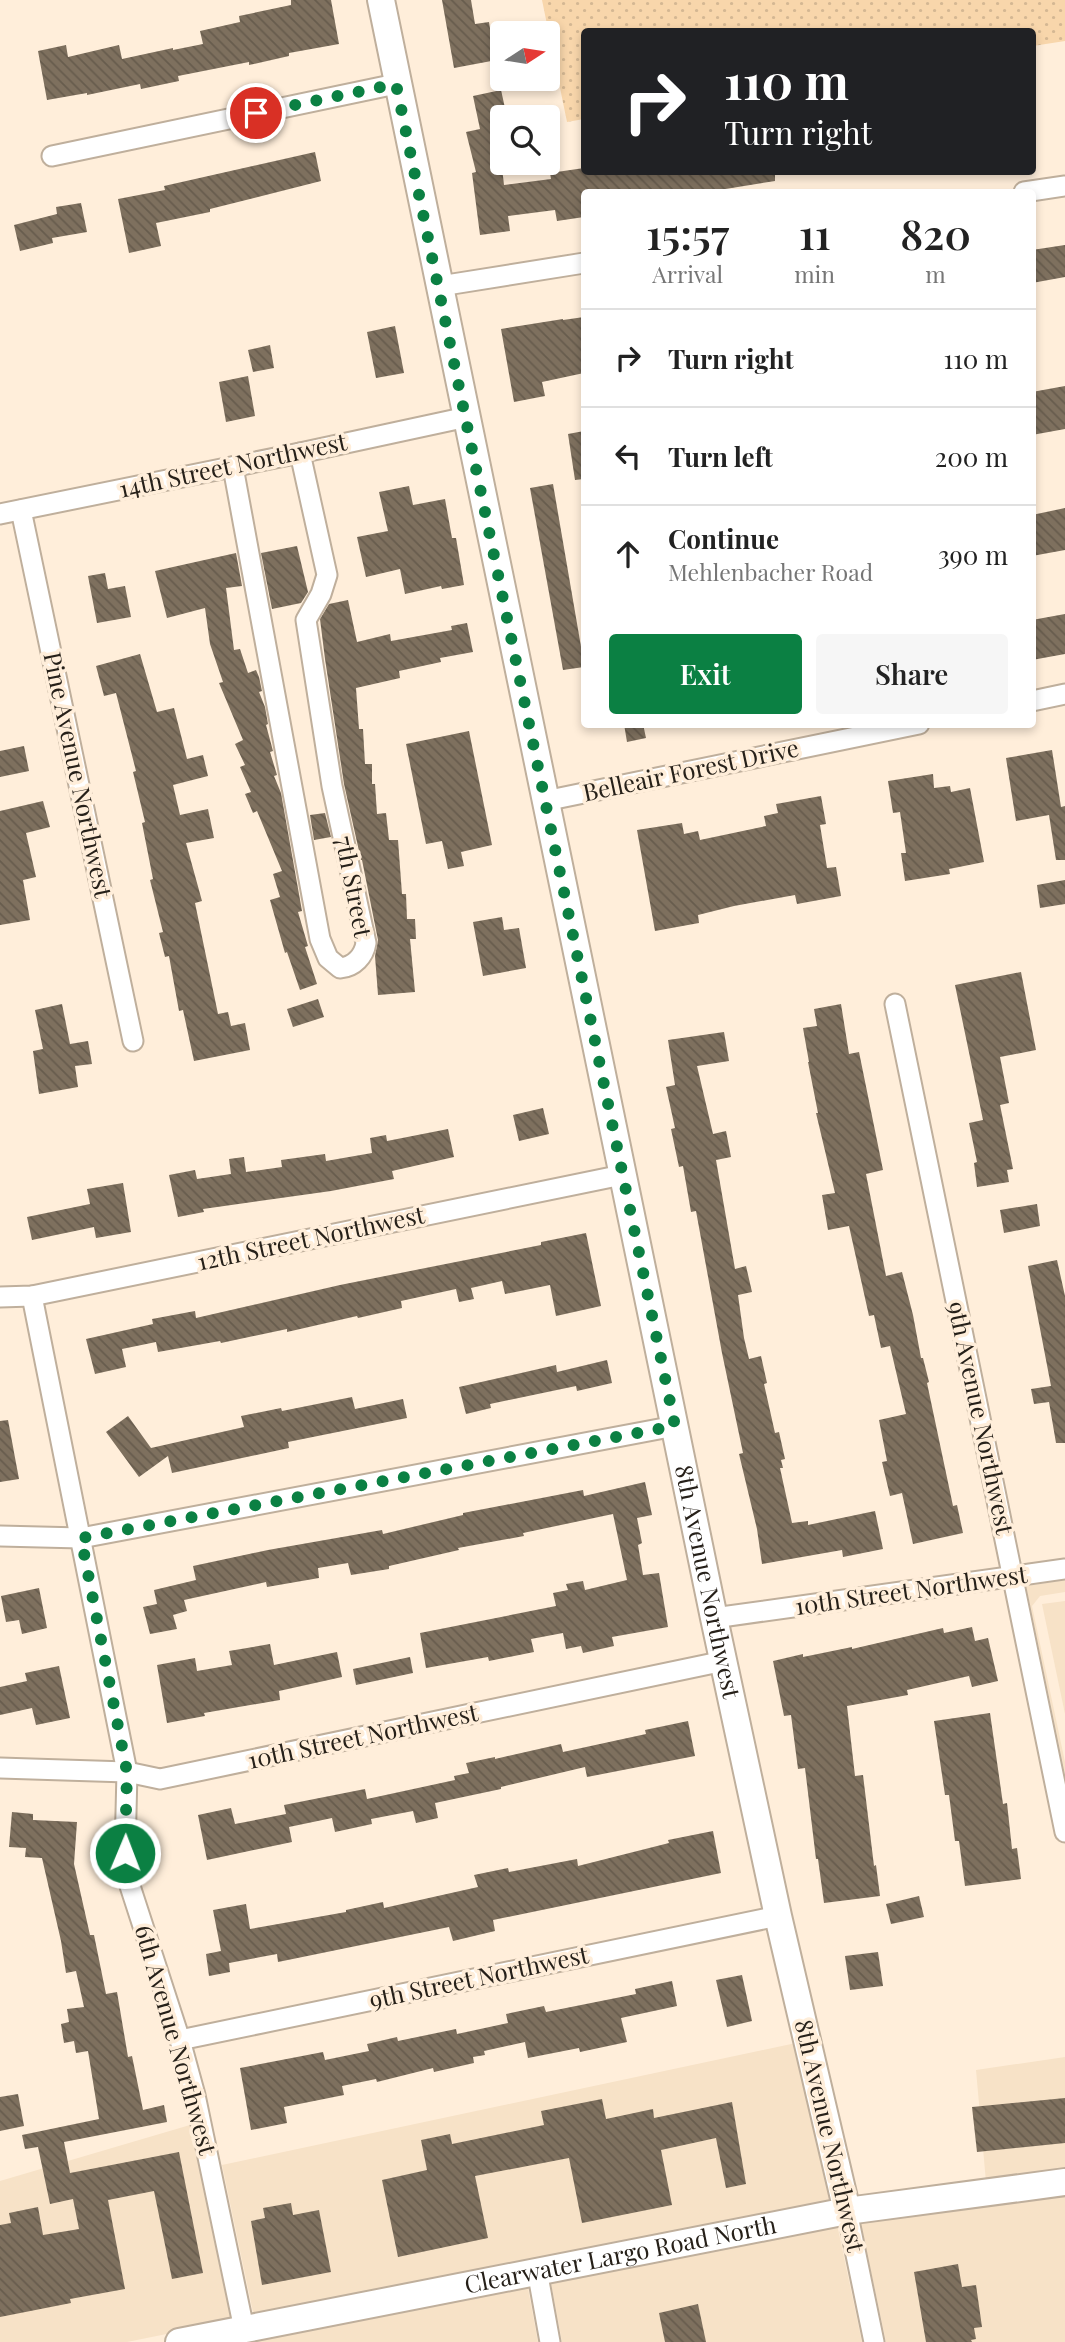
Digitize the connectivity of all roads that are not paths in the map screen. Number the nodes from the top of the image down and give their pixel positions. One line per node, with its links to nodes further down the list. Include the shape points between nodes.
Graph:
1 (381, 0): 2 (street, 8th Avenue Northwest)
2 (396, 84): 3 (street); 7 (street, 8th Avenue Northwest)
3 (52, 156)
4 (1065, 186): 5 (street)
5 (1036, 190)
6 (581, 263): 7 (street)
7 (440, 286): 8 (street, 8th Avenue Northwest)
8 (467, 417): 9 (street, 14th Street Northwest); 16 (street, 8th Avenue Northwest)
9 (300, 453): 10 (street, 14th Street Northwest); 10 (street, 7th Street, via 327,575 306,621 332,786 366,943 365,952 349,967 340,968 328,958 320,939)
10 (233, 467): 11 (street, 14th Street Northwest)
11 (21, 510): 12 (street, 14th Street Northwest); 18 (street, Pine Avenue Northwest)
12 (0, 514)
13 (1065, 694): 14 (street)
14 (1036, 700)
15 (900, 728): 16 (street, Belleair Forest Drive)
16 (545, 801): 19 (street, 8th Avenue Northwest)
17 (895, 1004): 26 (street, 9th Avenue Northwest)
18 (133, 1041)
19 (622, 1175): 20 (street, 12th Street Northwest); 22 (street, 8th Avenue Northwest)
20 (32, 1296): 21 (street, 12th Street Northwest); 24 (street, 6th Avenue Northwest)
21 (0, 1297)
22 (675, 1426): 24 (street); 27 (street, 8th Avenue Northwest)
23 (0, 1536): 24 (street)
24 (81, 1538): 30 (street, 6th Avenue Northwest)
25 (1065, 1569): 26 (street, 10th Street Northwest)
26 (1013, 1577): 27 (street, 10th Street Northwest); 31 (street, 9th Avenue Northwest)
27 (714, 1618): 28 (street, 8th Avenue Northwest)
28 (724, 1661): 30 (street, 10th Street Northwest, via 160,1779); 32 (street, 8th Avenue Northwest)
29 (0, 1768): 30 (street, 10th Street Northwest)
30 (127, 1772): 33 (street, 6th Avenue Northwest, via 125,1853 130,1886)
31 (1065, 1832)
32 (778, 1916): 33 (street, 9th Street Northwest); 35 (street, 8th Avenue Northwest)
33 (180, 2040): 37 (street, 6th Avenue Northwest)
34 (1065, 2182): 35 (street, Clearwater Largo Road North)
35 (846, 2211): 36 (street, Clearwater Largo Road North); 40 (street, 8th Avenue Northwest)
36 (537, 2270): 37 (street, Clearwater Largo Road North); 39 (street)
37 (244, 2329): 38 (street, Clearwater Largo Road North)
38 (179, 2342)
39 (550, 2342)
40 (874, 2342)

